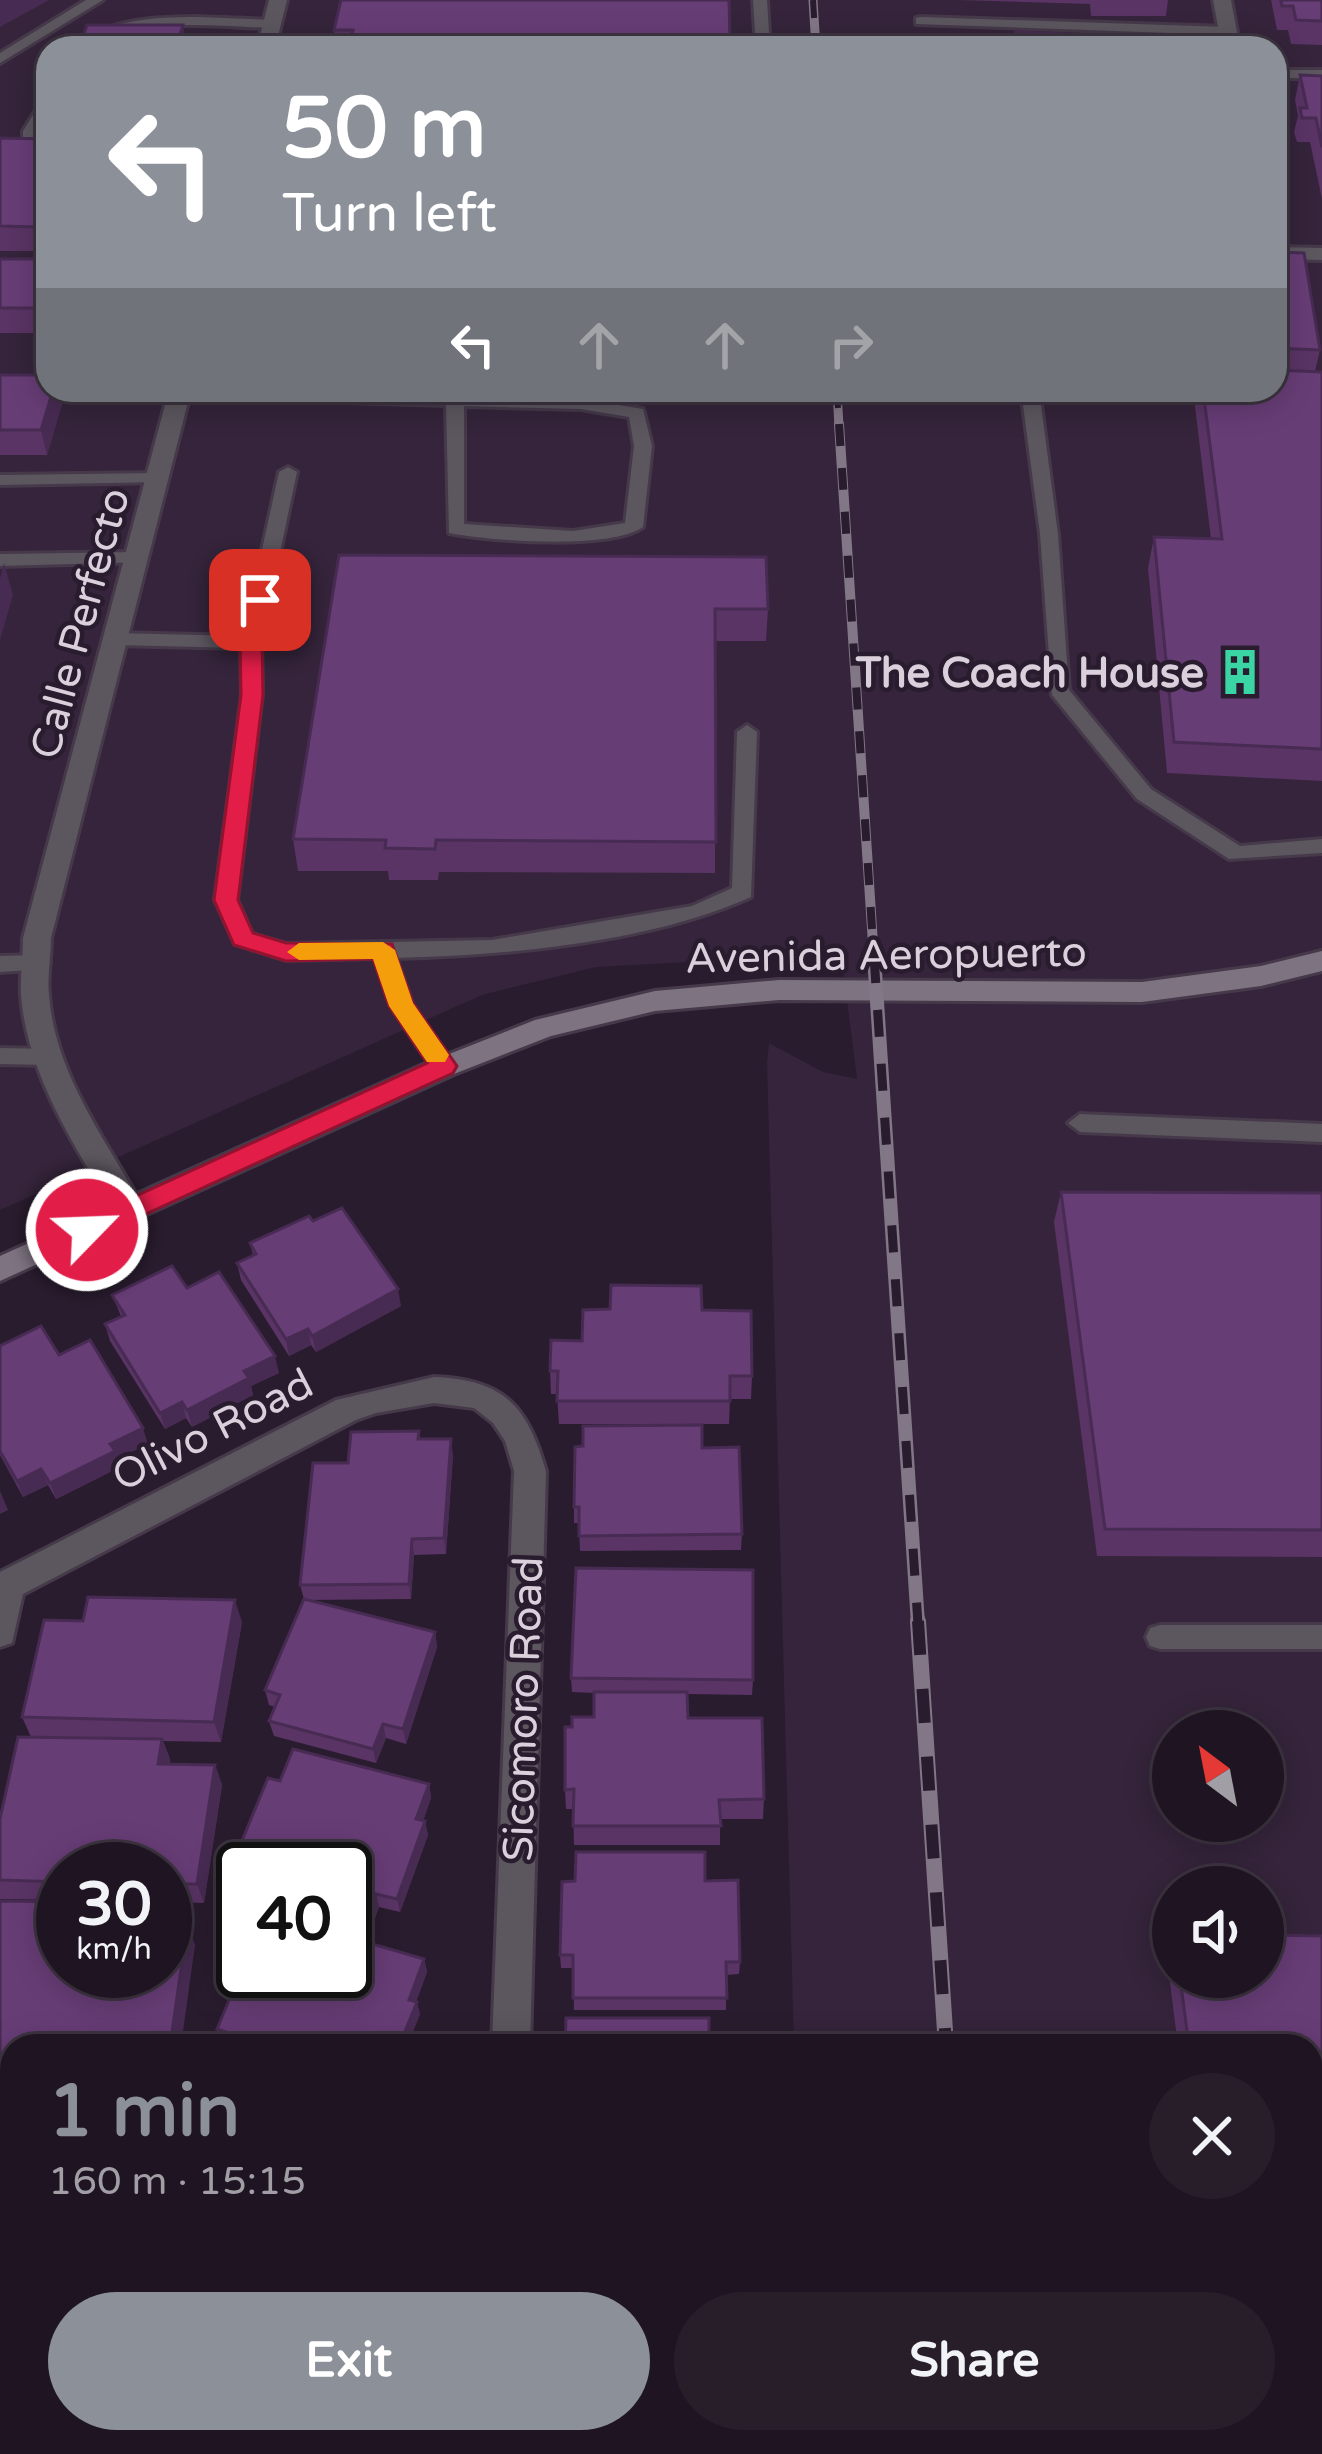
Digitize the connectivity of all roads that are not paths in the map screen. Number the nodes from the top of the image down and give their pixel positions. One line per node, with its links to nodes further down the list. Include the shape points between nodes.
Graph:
1 (96, 0): 7 (lane)
2 (278, 0): 6 (street)
3 (760, 0): 10 (lane)
4 (1222, 0): 12 (street)
5 (921, 21): 11 (lane)
6 (272, 25): 8 (lane, via 153,24); 9 (street)
7 (37, 36)
8 (96, 36)
9 (269, 36)
10 (762, 36)
11 (1178, 36)
12 (1228, 36)
13 (36, 37): 14 (lane)
14 (0, 59)
15 (1287, 74): 16 (lane)
16 (1322, 74)
17 (36, 121): 18 (lane, via 28,147)
18 (36, 147)
19 (1287, 253): 20 (street)
20 (1322, 254)
21 (176, 402): 26 (street, Calle Perfecto)
22 (432, 402): 24 (lane)
23 (1030, 402): 33 (lane, via 1060,691 1144,794 1236,854)
24 (455, 403): 24 (lane, via 455,529 573,537 634,527 643,446 637,412)
25 (288, 472): 31 (lane)
26 (157, 478): 27 (lane); 28 (street, Calle Perfecto)
27 (0, 480)
28 (137, 558): 29 (lane); 30 (street, Calle Perfecto)
29 (0, 560)
30 (115, 639): 31 (lane); 36 (street, Calle Perfecto, via 37,938)
31 (251, 642): 34 (lane, via 252,695 226,900 243,939 286,952)
32 (747, 732): 34 (lane, via 743,892 696,913 492,949)
33 (1322, 846)
34 (383, 950): 40 (lane, via 402,1006)
35 (1322, 961): 40 (street, Avenida Aeropuerto, via 1142,992 827,989 655,1001 545,1027)
36 (39, 963): 37 (lane); 39 (street, Calle Perfecto, via 34,997)
37 (0, 964)
38 (0, 1056): 39 (lane)
39 (46, 1057): 43 (street, Calle Perfecto)
40 (444, 1066): 43 (street, Avenida Aeropuerto)
41 (1079, 1123): 42 (lane)
42 (1322, 1132)
43 (130, 1211): 44 (street, Avenida Aeropuerto)
44 (0, 1269)
45 (476, 1396): 46 (street, Olivo Road, via 441,1386 346,1409); 50 (street, Sicomoro Road, via 506,1412 525,1439 530,1471)
46 (4, 1587): 47 (street)
47 (0, 1632)
48 (1160, 1637): 49 (lane)
49 (1322, 1637)
50 (511, 2034)

